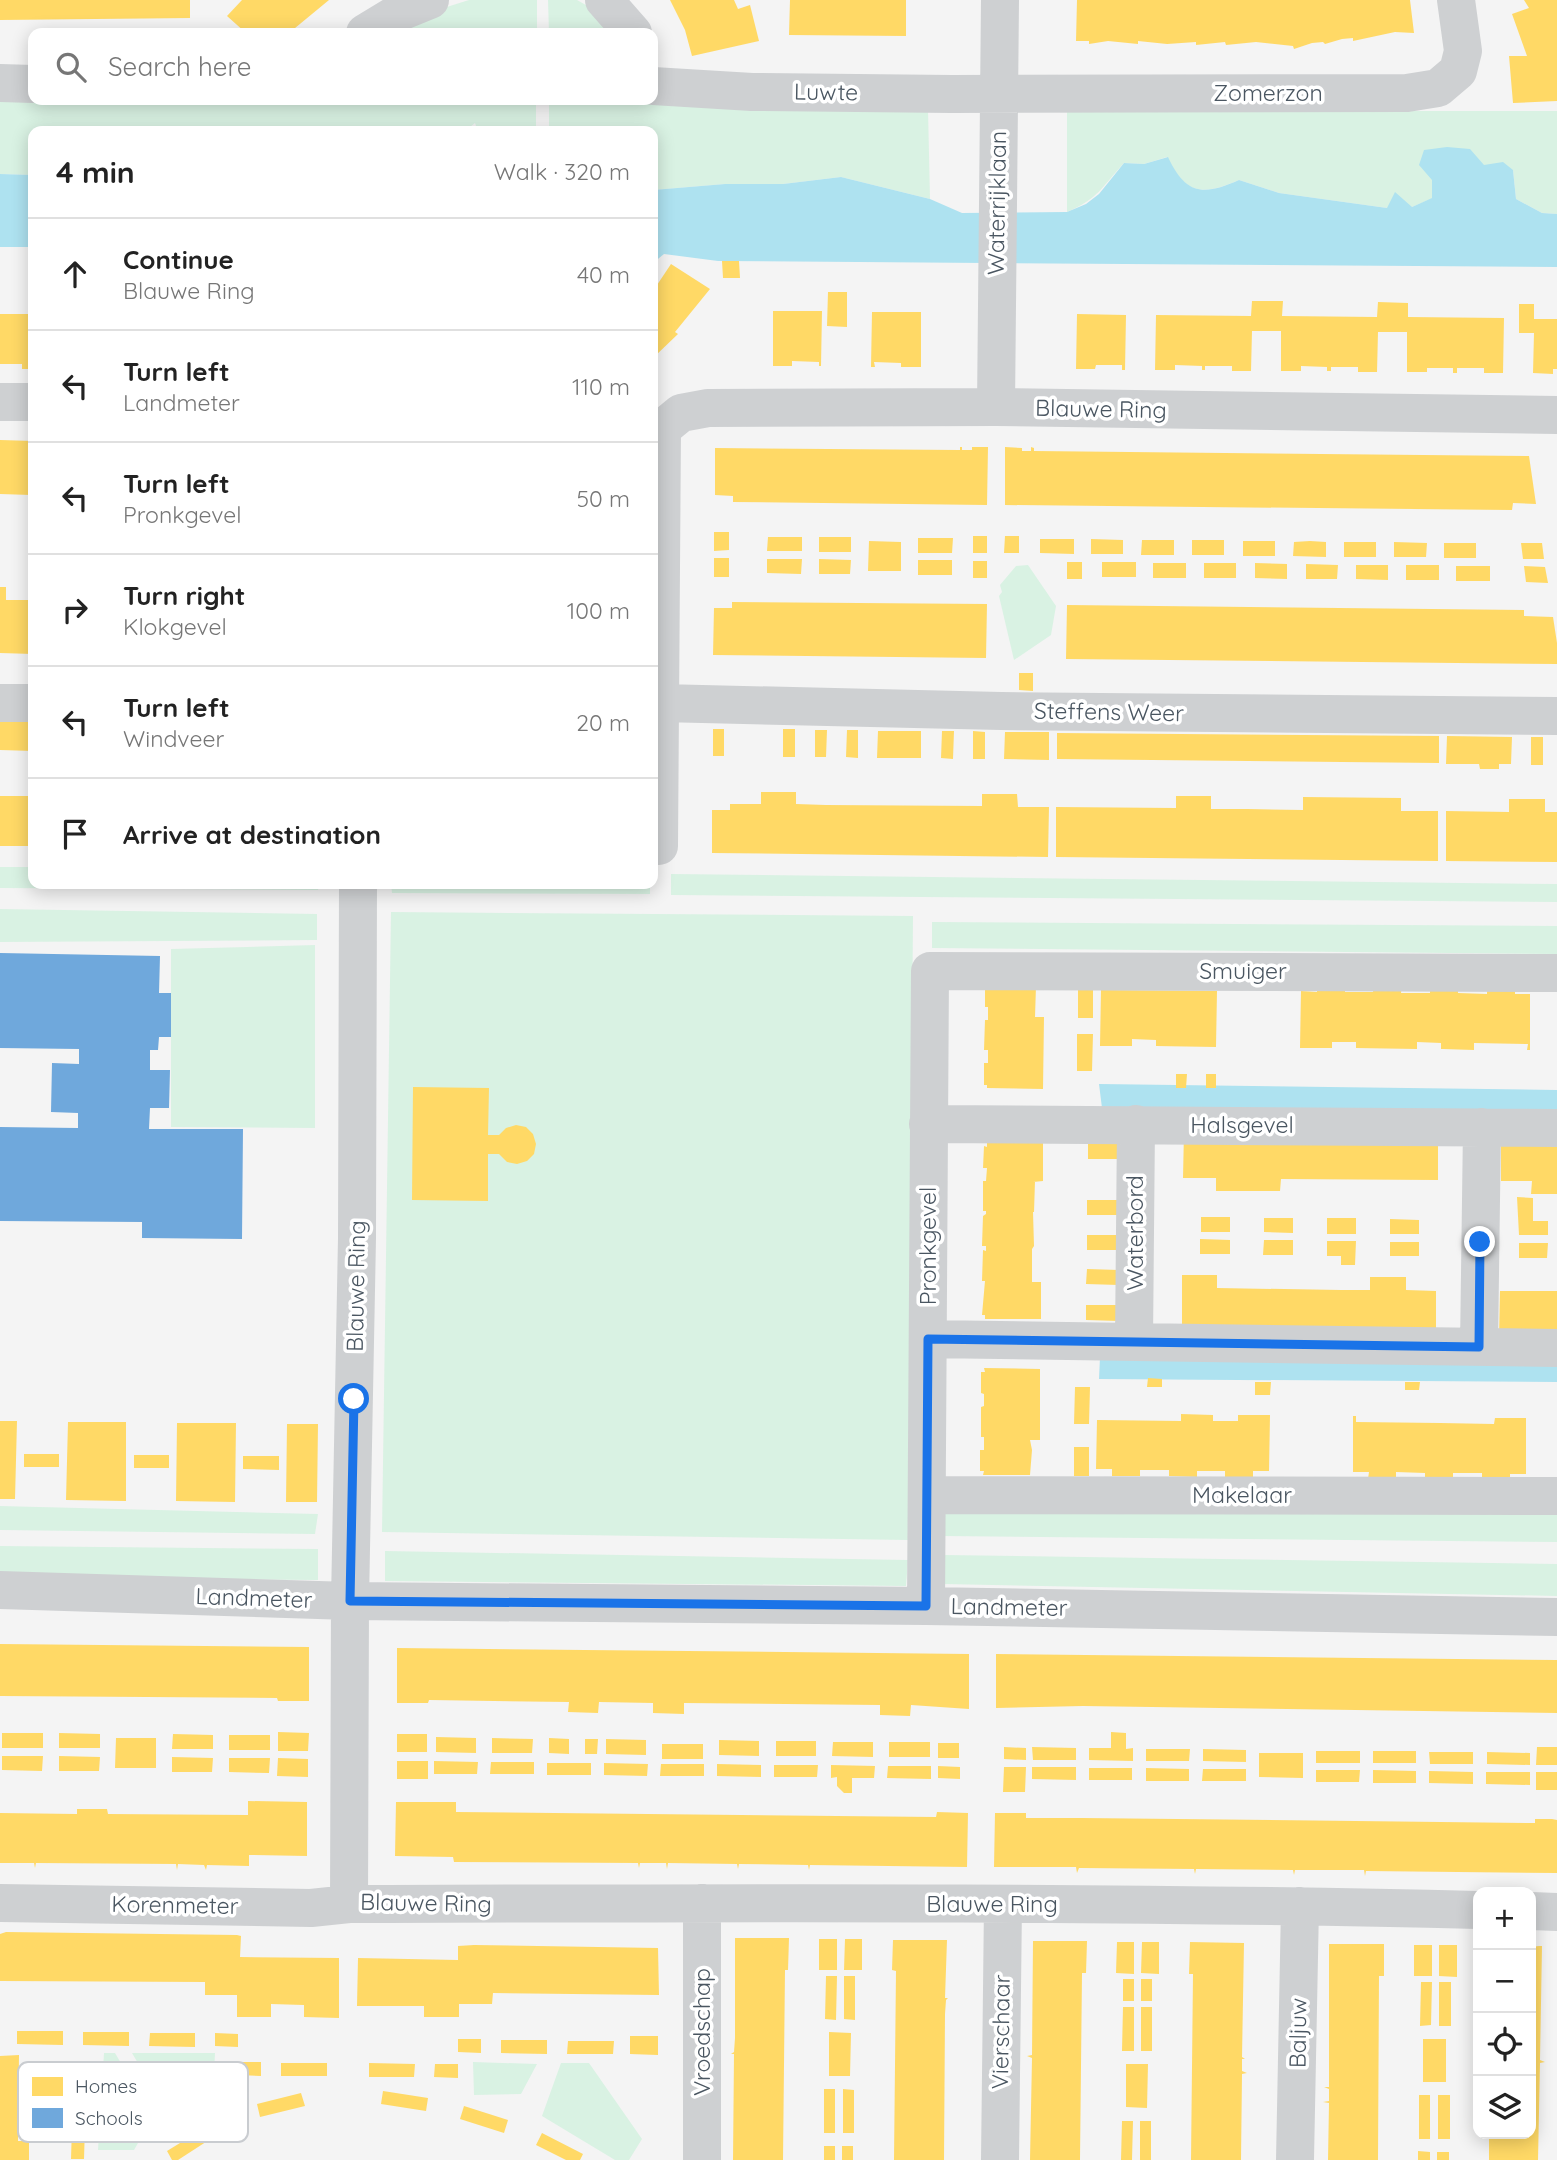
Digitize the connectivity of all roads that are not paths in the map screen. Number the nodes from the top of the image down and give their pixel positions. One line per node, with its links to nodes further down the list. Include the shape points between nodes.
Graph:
1 (430, 0): 5 (street)
2 (604, 0): 6 (street)
3 (1000, 0): 10 (street, Waterrijklaan)
4 (1456, 0): 10 (street, Zomerzon, via 1463,51 1458,71 1438,88 1407,93)
5 (373, 28)
6 (629, 28)
7 (0, 83): 8 (street)
8 (28, 84)
9 (658, 86): 10 (street, Luwte, via 752,92)
10 (998, 93): 13 (street, Waterrijklaan)
11 (0, 402): 12 (street)
12 (28, 402)
13 (996, 407): 14 (street, Blauwe Ring); 15 (street, Blauwe Ring, via 708,408 681,413)
14 (1557, 415)
15 (658, 432): 18 (street)
16 (0, 703): 17 (street)
17 (28, 703)
18 (661, 703): 19 (street, Steffens Weer); 20 (street)
19 (1557, 716)
20 (659, 846)
21 (358, 889): 35 (street, Blauwe Ring)
22 (930, 971): 23 (street, Smuiger); 24 (street, Pronkgevel)
23 (1557, 973)
24 (928, 1124): 25 (street, Halsgevel); 28 (street, Pronkgevel)
25 (1136, 1124): 26 (street, Halsgevel); 29 (street, Waterbord)
26 (1482, 1127): 27 (street, Halsgevel); 30 (street)
27 (1557, 1128)
28 (928, 1339): 29 (street); 32 (street, Pronkgevel)
29 (1134, 1341): 30 (street)
30 (1479, 1347): 31 (street)
31 (1557, 1348)
32 (927, 1495): 33 (street, Makelaar); 36 (street, Pronkgevel)
33 (1557, 1496)
34 (0, 1590): 35 (street, Landmeter)
35 (350, 1601): 36 (street, Landmeter); 40 (street, Blauwe Ring)
36 (926, 1606): 37 (street, Landmeter)
37 (1557, 1617)
38 (0, 1903): 40 (street, Korenmeter, via 311,1908)
39 (702, 1903): 40 (street, Blauwe Ring); 41 (street, Blauwe Ring); 46 (street, Vroedschap)
40 (349, 1904)
41 (1003, 1904): 42 (street, Blauwe Ring); 47 (street, Vierschaar)
42 (1300, 1906): 43 (street, Blauwe Ring); 48 (street, Baljuw)
43 (1473, 1910)
44 (1536, 1911): 45 (street)
45 (1557, 1912)
46 (702, 2160)
47 (1000, 2160)
48 (1295, 2160)

